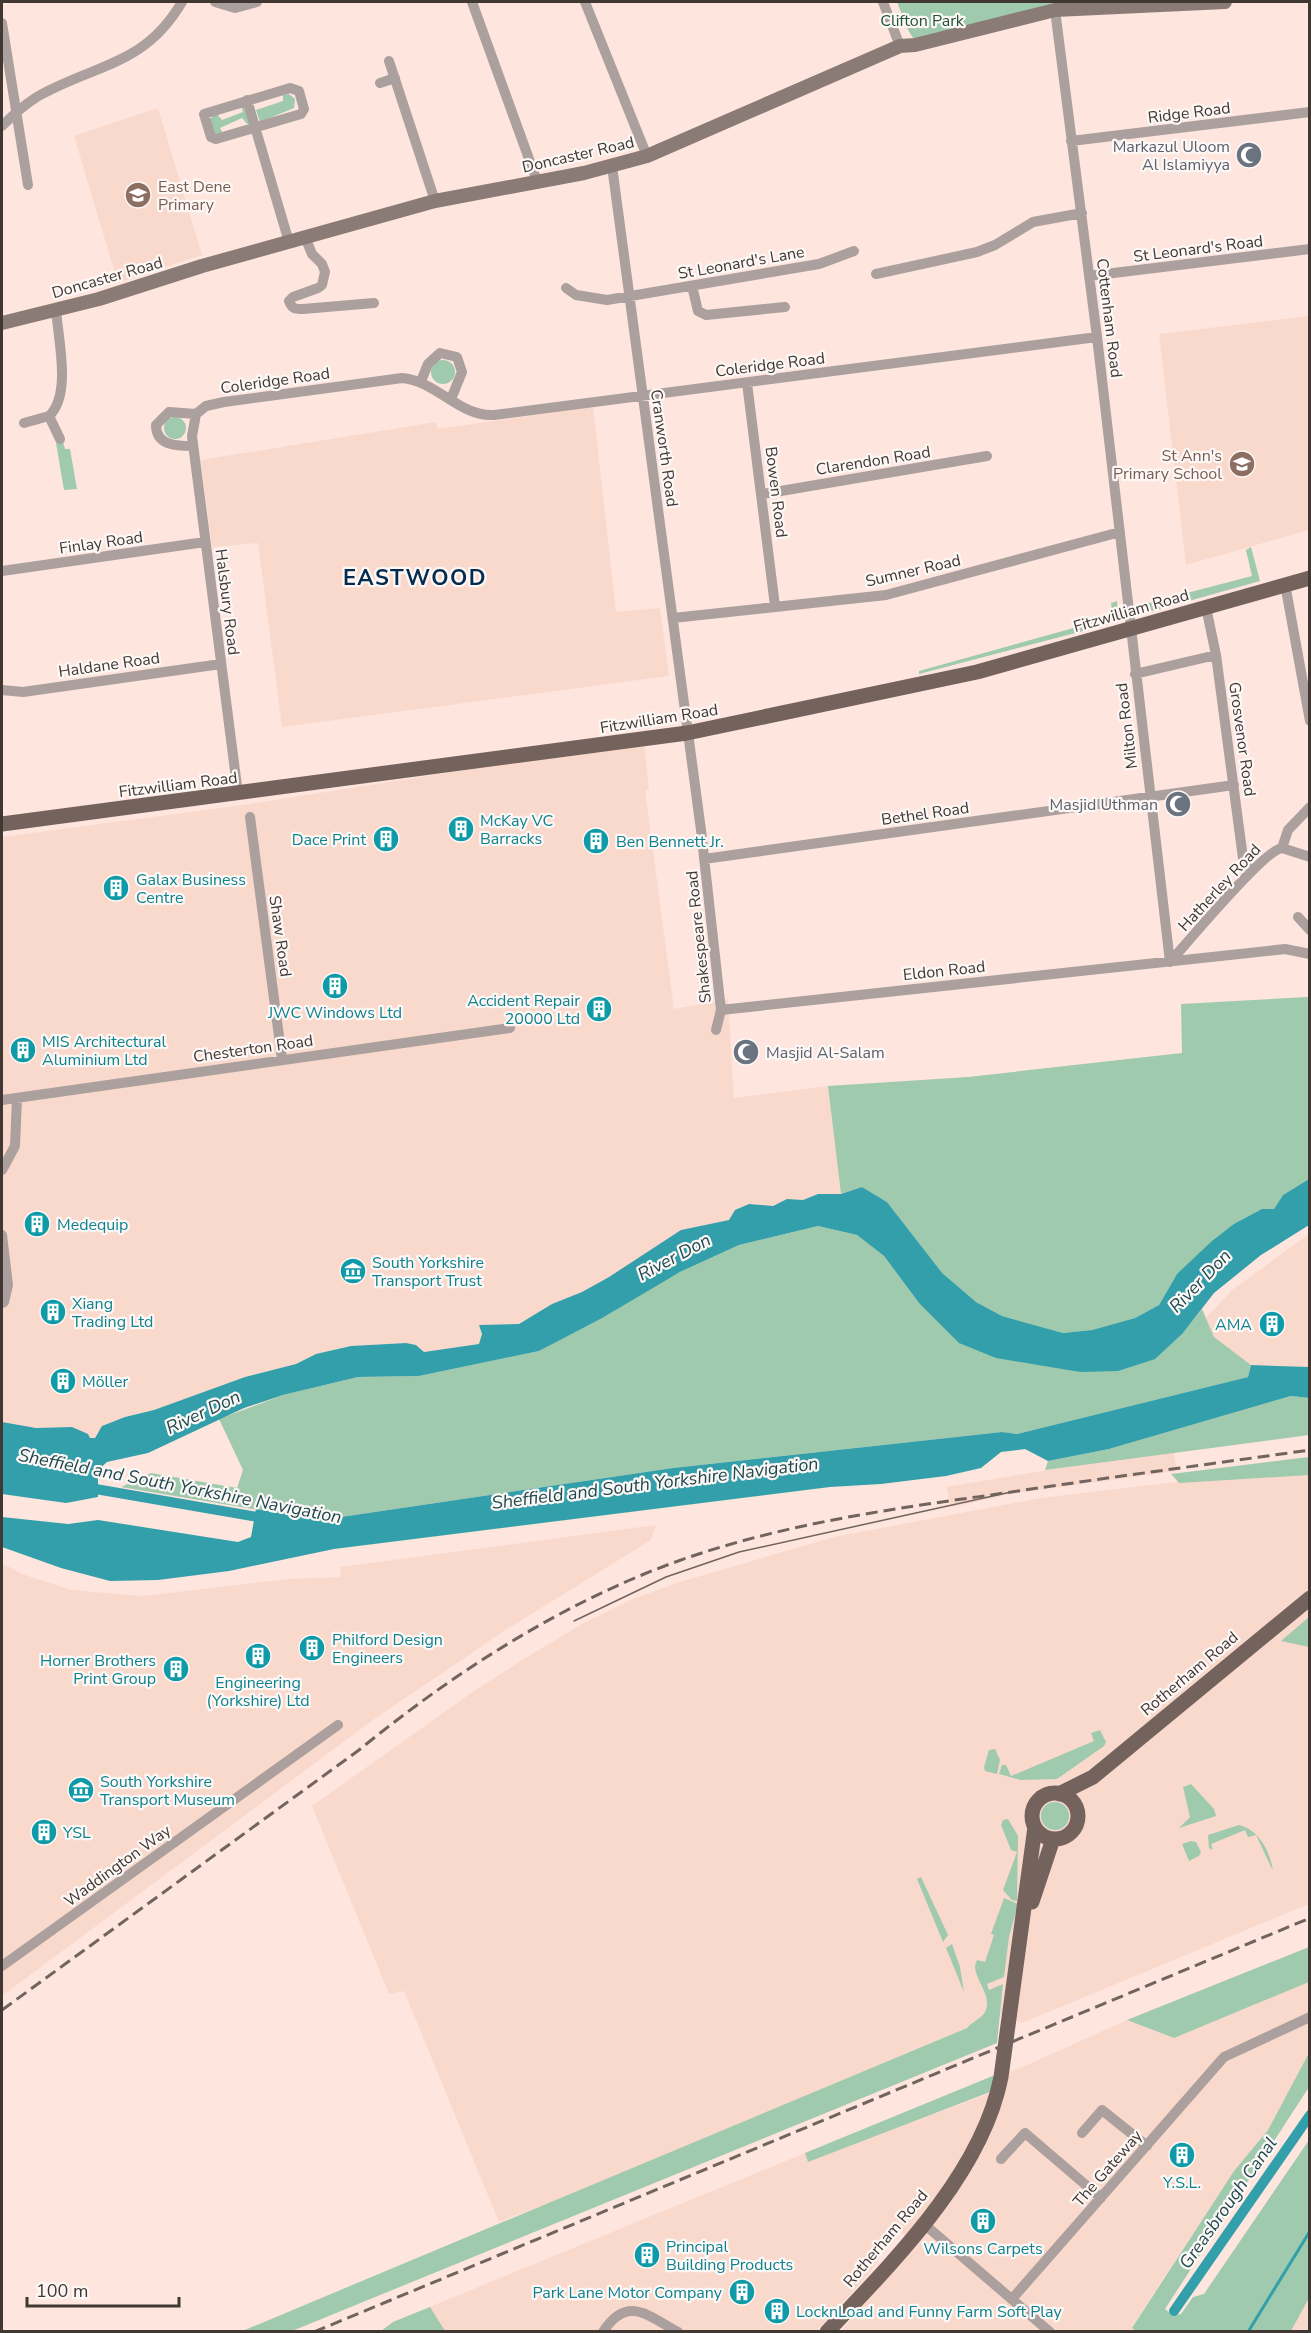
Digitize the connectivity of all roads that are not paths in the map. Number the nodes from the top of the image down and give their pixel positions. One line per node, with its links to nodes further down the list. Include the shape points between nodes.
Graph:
1 (182, 2): 15 (street, via 152,40 128,58 44,93)
2 (215, 2): 3 (street, via 235,9)
3 (258, 2)
4 (472, 2): 22 (street)
5 (585, 2): 20 (street)
6 (883, 2): 10 (street)
7 (1225, 2): 8 (street, Doncaster Road)
8 (1055, 10): 10 (street, Doncaster Road); 19 (street, Cottenham Road)
9 (2, 23): 15 (street)
10 (900, 46): 20 (street, Doncaster Road)
11 (389, 61): 12 (street)
12 (394, 78): 13 (street); 24 (street)
13 (380, 83)
14 (248, 100): 18 (street); 18 (street, via 207,112 203,117 213,139); 18 (street, via 290,88 299,91 304,112)
15 (17, 112): 17 (street); 23 (street)
16 (1310, 112): 19 (street, Ridge Road)
17 (2, 126)
18 (257, 128): 27 (street)
19 (1071, 141): 25 (street, Cottenham Road)
20 (646, 156): 21 (street, Doncaster Road)
21 (612, 166): 22 (street, Doncaster Road); 34 (street, Cranworth Road)
22 (537, 182): 24 (street, Doncaster Road)
23 (28, 185)
24 (435, 201): 26 (street, Doncaster Road)
25 (1082, 213): 30 (street, via 1033,222 977,252); 31 (street, Cottenham Road)
26 (305, 237): 27 (street, Doncaster Road); 35 (street, via 312,254 322,264 324,279 318,288 293,297 289,301 291,306 303,309)
27 (290, 242): 37 (street, Doncaster Road)
28 (1310, 249): 31 (street, St Leonard's Road)
29 (854, 251): 32 (street, St Leonard's Lane, via 819,264)
30 (876, 274)
31 (1089, 276): 39 (street, Cottenham Road)
32 (692, 286): 34 (street, St Leonard's Lane); 36 (street, via 698,310 706,315)
33 (566, 288): 34 (street, St Leonard's Lane, via 576,295 601,300)
34 (630, 296): 42 (street, Cranworth Road)
35 (374, 303)
36 (785, 307)
37 (56, 310): 38 (street, Doncaster Road); 45 (street, via 62,388)
38 (2, 323)
39 (1097, 337): 41 (street, Coleridge Road); 51 (street, Cottenham Road)
40 (421, 381): 43 (street, Coleridge Road); 43 (street, via 428,364 440,353 457,357 462,372); 44 (street, Coleridge Road, via 402,378 224,402 207,406)
41 (747, 383): 42 (street, Coleridge Road); 50 (street, Bowen Road)
42 (643, 395): 43 (street, Coleridge Road, via 485,416); 58 (street, Cranworth Road)
43 (451, 399)
44 (196, 414): 48 (street, Halsbury Road); 48 (street, Coleridge Road, via 169,412 156,425 164,442)
45 (50, 416): 46 (street); 47 (street)
46 (24, 423)
47 (60, 438)
48 (193, 446): 52 (street, Halsbury Road)
49 (987, 456): 50 (street, Clarendon Road)
50 (763, 494): 56 (street, Bowen Road)
51 (1120, 532): 56 (street, Sumner Road, via 886,595); 59 (street, Cottenham Road)
52 (205, 542): 53 (street, Finlay Road); 61 (street, Halsbury Road)
53 (2, 571)
54 (1310, 578): 55 (main road, Fitzwilliam Road)
55 (1285, 584): 57 (main road, Fitzwilliam Road); 64 (street)
56 (775, 606): 58 (street, Sumner Road)
57 (1206, 607): 59 (main road, Fitzwilliam Road); 60 (street, Grosvenor Road)
58 (673, 618): 65 (street, Cranworth Road)
59 (1130, 630): 62 (street, Milton Road); 65 (main road, Fitzwilliam Road, via 951,678)
60 (1216, 654): 62 (street); 66 (street, Grosvenor Road)
61 (221, 664): 63 (street, Haldane Road, via 23,692); 67 (street, Halsbury Road)
62 (1135, 674): 68 (street, Milton Road)
63 (2, 690)
64 (1310, 721)
65 (687, 733): 67 (main road, Fitzwilliam Road); 74 (street, Shakespeare Road)
66 (1234, 785): 68 (street, Bethel Road); 75 (street, Grosvenor Road, via 1243,858)
67 (238, 794): 71 (main road, Fitzwilliam Road)
68 (1150, 797): 74 (street, Bethel Road); 79 (street, Milton Road)
69 (1310, 807): 72 (street, Hatherley Road, via 1288,830)
70 (250, 817): 83 (street, Shaw Road)
71 (2, 824)
72 (1282, 848): 73 (street); 75 (street, Hatherley Road, via 1274,850)
73 (1310, 856)
74 (704, 859): 80 (street, Shakespeare Road)
75 (1250, 873): 79 (street, Hatherley Road)
76 (1298, 916): 77 (street)
77 (1310, 930)
78 (1310, 954): 79 (street, Eldon Road, via 1285,949)
79 (1170, 962): 80 (street, Eldon Road)
80 (721, 1010): 82 (street, Shakespeare Road)
81 (510, 1028): 83 (street, Chesterton Road)
82 (716, 1030)
83 (282, 1059): 84 (street, Chesterton Road)
84 (17, 1098): 85 (street, Chesterton Road); 86 (street, via 15,1146)
85 (2, 1101)
86 (2, 1170)
87 (2, 1235): 88 (street, via 8,1285)
88 (2, 1304)
89 (1310, 1598): 91 (main road, Rotherham Road)
90 (338, 1725): 97 (street, Waddington Way)
91 (1093, 1777): 92 (main road, Rotherham Road); 93 (main road, Rotherham Road)
92 (1059, 1794): 93 (main road); 94 (main road, Rotherham Road, via 1049,1794 1038,1801 1032,1814)
93 (1077, 1808): 95 (main road, Rotherham Road, via 1074,1829)
94 (1035, 1827): 95 (main road); 96 (main road, Rotherham Road)
95 (1053, 1839): 96 (main road, Rotherham Road)
96 (1016, 1957): 103 (main road, Rotherham Road, via 994,2105 966,2163)
97 (2, 1966)
98 (1310, 2017): 100 (street, The Gateway, via 1224,2057)
99 (1082, 2133): 100 (street, via 1102,2110)
100 (1147, 2146): 102 (street, The Gateway)
101 (1001, 2159): 102 (street, via 1025,2133)
102 (1101, 2198): 104 (street, The Gateway)
103 (924, 2224): 104 (street); 107 (main road, Rotherham Road)
104 (1012, 2299): 108 (street)
105 (603, 2331): 106 (street, via 615,2314 626,2310 645,2314)
106 (678, 2331)
107 (828, 2331)
108 (1050, 2331)

